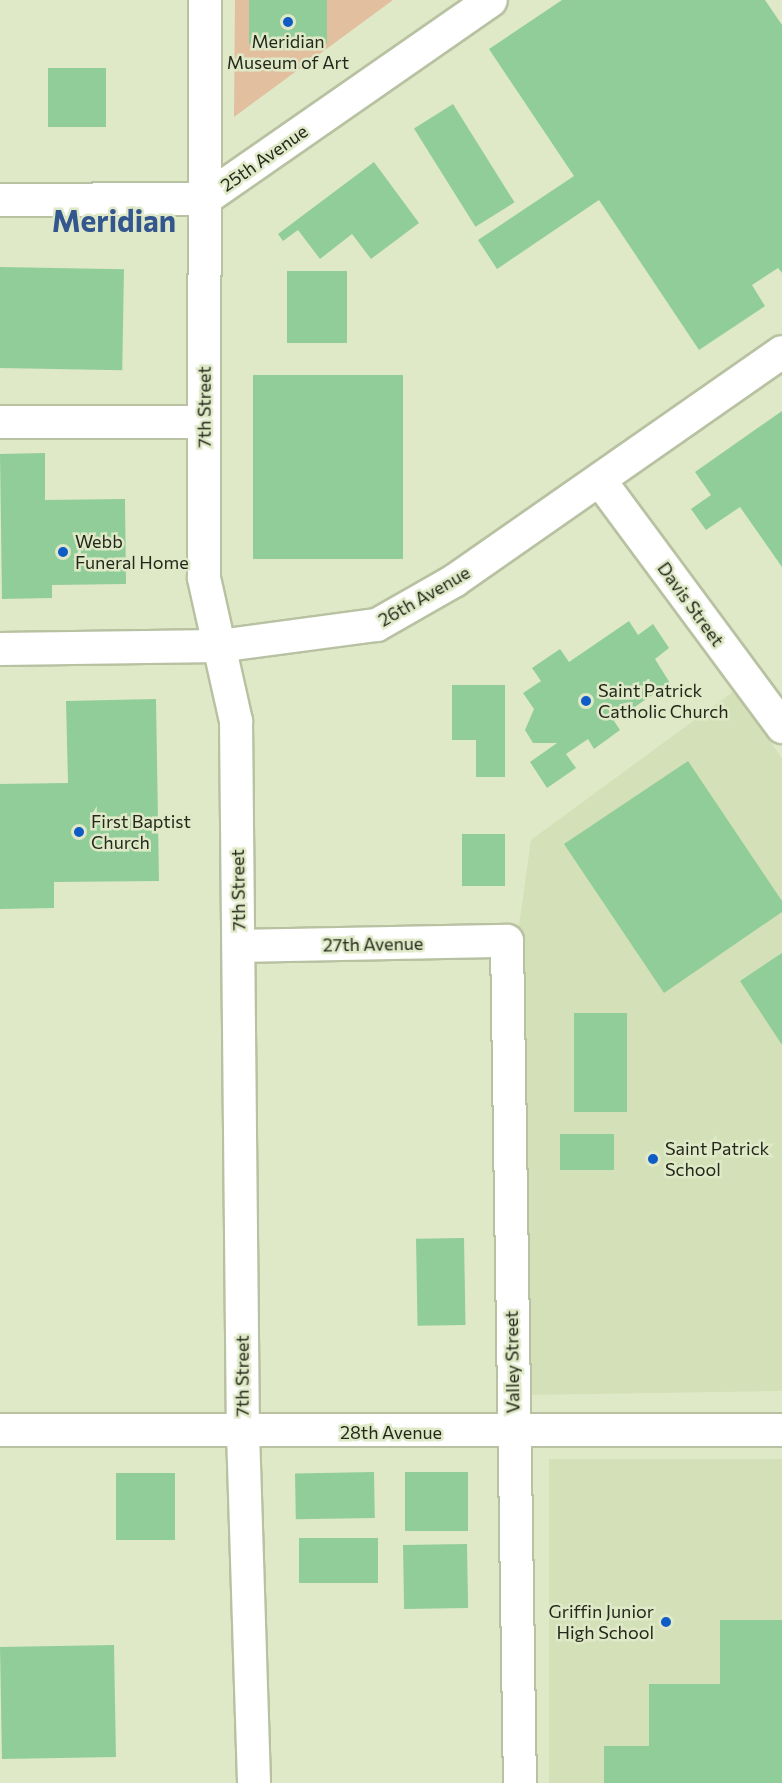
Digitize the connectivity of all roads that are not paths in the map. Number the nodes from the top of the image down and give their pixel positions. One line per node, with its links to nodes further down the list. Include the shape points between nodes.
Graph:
1 (205, 0): 3 (street, 7th Street)
2 (491, 0): 3 (street, 25th Avenue)
3 (205, 199): 4 (street, 25th Avenue); 7 (street, 7th Street)
4 (0, 200)
5 (782, 352): 8 (street, 26th Avenue)
6 (0, 422): 7 (street)
7 (204, 422): 9 (street, 7th Street, via 204,578)
8 (601, 482): 9 (street, 26th Avenue, via 454,581 377,625); 11 (street, Davis Street)
9 (219, 646): 10 (street, 26th Avenue); 13 (street, 7th Street, via 236,721)
10 (0, 649)
11 (782, 726)
12 (507, 941): 13 (street, 27th Avenue); 17 (street, Valley Street)
13 (239, 946): 16 (street, 7th Street)
14 (0, 1430): 16 (street, 28th Avenue)
15 (782, 1430): 17 (street, 28th Avenue)
16 (243, 1432): 17 (street, 28th Avenue); 18 (street, 7th Street)
17 (513, 1432): 19 (street, Valley Street)
18 (254, 1783)
19 (520, 1783)

